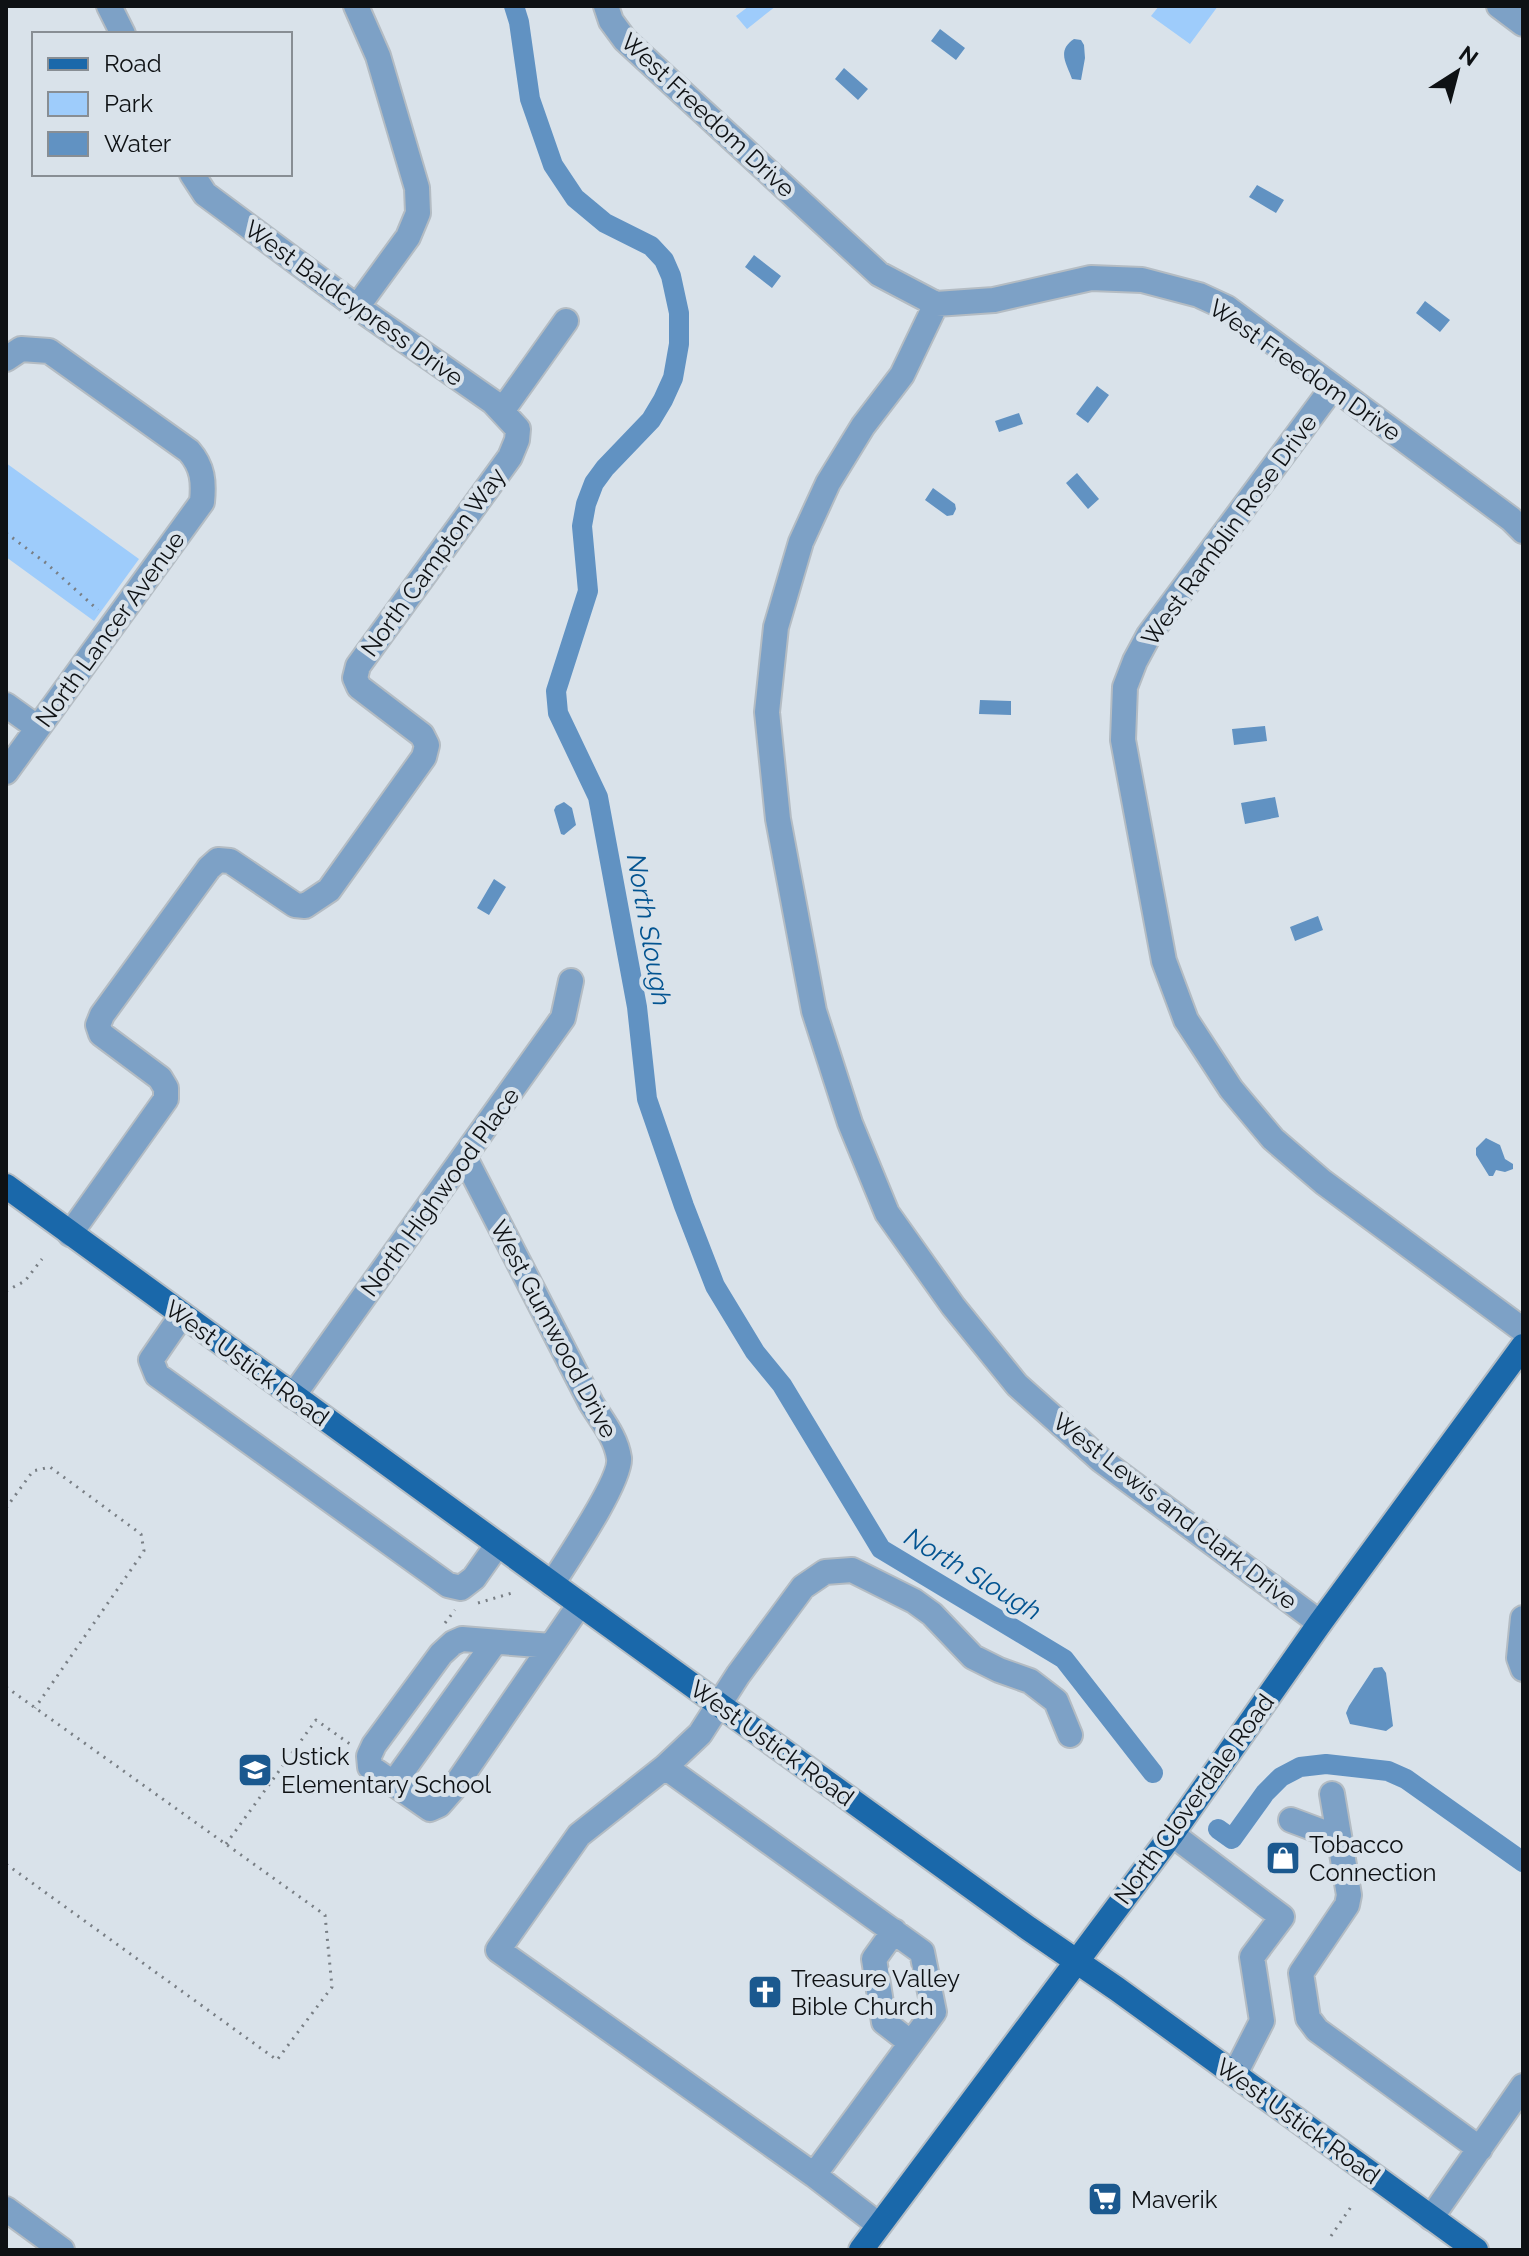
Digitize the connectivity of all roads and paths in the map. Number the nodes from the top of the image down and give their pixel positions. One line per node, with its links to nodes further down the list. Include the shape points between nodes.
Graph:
1 (109, 6): 6 (street)
2 (356, 6): 9 (street, via 382,71 417,188 418,213 408,237)
3 (606, 6): 8 (street, West Freedom Drive, via 625,40 879,274)
4 (1499, 6): 5 (street)
5 (1523, 24)
6 (122, 32)
7 (193, 176): 9 (street, West Baldcypress Drive, via 205,194)
8 (936, 304): 12 (street, West Freedom Drive, via 994,300 1091,278 1142,280 1227,308); 36 (street, West Lewis and Clark Drive, via 902,375 828,483 801,542 776,627 767,712 778,819 814,1011 850,1123 887,1213 1017,1385 1101,1460)
9 (357, 307): 13 (street, West Baldcypress Drive)
10 (566, 321): 13 (street)
11 (14, 354): 18 (street, North Lancer Avenue, via 49,351 189,451 204,483 202,502)
12 (1333, 387): 14 (street, West Freedom Drive); 27 (street, West Ramblin Rose Drive, via 1149,635 1125,687 1123,740 1164,961 1186,1020 1231,1089 1273,1139)
13 (510, 420): 23 (street, North Campton Way, via 517,440 510,457 358,666 359,687 422,735 427,745 424,757 315,902 295,905 230,861 218,860 209,868 98,1025 101,1034 160,1078 166,1099)
14 (1523, 531)
15 (6, 533): 16 (path)
16 (103, 614)
17 (6, 705): 18 (street)
18 (38, 728): 19 (street, North Lancer Avenue)
19 (6, 772)
20 (571, 981): 21 (street, North Highwood Place, via 563,1018)
21 (465, 1158): 29 (street, North Highwood Place); 32 (street, West Gumwood Drive, via 613,1438 620,1462 612,1487)
22 (6, 1186): 23 (main road, West Ustick Road)
23 (70, 1234): 26 (main road, West Ustick Road)
24 (42, 1259): 25 (path, via 25,1281)
25 (6, 1291)
26 (182, 1315): 29 (main road, West Ustick Road); 31 (street, via 151,1360 157,1375 448,1585 461,1588 468,1583)
27 (1523, 1330)
28 (1523, 1346): 36 (main road, North Cloverdale Road)
29 (293, 1396): 31 (main road, West Ustick Road)
30 (6, 1508): 43 (path, via 33,1471 50,1467 141,1534 144,1551)
31 (498, 1544): 32 (main road, West Ustick Road)
32 (552, 1584): 34 (main road, West Ustick Road)
33 (512, 1593): 37 (path, via 454,1610)
34 (580, 1604): 39 (street); 42 (main road, West Ustick Road)
35 (1523, 1618): 40 (street)
36 (1320, 1623): 50 (main road, North Cloverdale Road)
37 (437, 1634)
38 (495, 1642): 39 (street); 47 (street); 47 (street, via 453,1643 374,1745 370,1767)
39 (551, 1646): 47 (street, via 439,1805 430,1809)
40 (1521, 1664)
41 (6, 1687): 43 (path)
42 (719, 1704): 44 (street, via 803,1587 825,1572 852,1570 914,1601 973,1657 1030,1681 1056,1701); 46 (street, via 700,1734); 55 (main road, West Ustick Road)
43 (35, 1708): 52 (path)
44 (1070, 1735)
45 (354, 1747): 52 (path, via 316,1720)
46 (665, 1767): 54 (street); 60 (street, via 579,1835 498,1950)
47 (393, 1784)
48 (1332, 1794): 51 (street)
49 (1291, 1820): 51 (street)
50 (1172, 1834): 55 (main road, North Cloverdale Road); 57 (street, via 1282,1917 1252,1957 1262,2021)
51 (1339, 1838): 59 (street, via 1349,1895 1301,1973 1308,2018 1317,2030)
52 (226, 1844): 53 (path, via 325,1915 332,1987 277,2060)
53 (6, 1864)
54 (894, 1931): 56 (street, via 874,1959 884,2022); 56 (street, via 922,1952 934,2012)
55 (1075, 1961): 57 (main road, West Ustick Road); 64 (main road, North Cloverdale Road)
56 (911, 2043): 60 (street)
57 (1235, 2074): 63 (main road, West Ustick Road)
58 (1523, 2086): 59 (street)
59 (1480, 2149): 63 (street)
60 (814, 2175): 64 (street)
61 (1353, 2204): 65 (path)
62 (6, 2209): 66 (street)
63 (1431, 2218): 68 (main road, West Ustick Road)
64 (879, 2225): 67 (main road, North Cloverdale Road)
65 (1331, 2236)
66 (62, 2250)
67 (861, 2250)
68 (1476, 2250)

